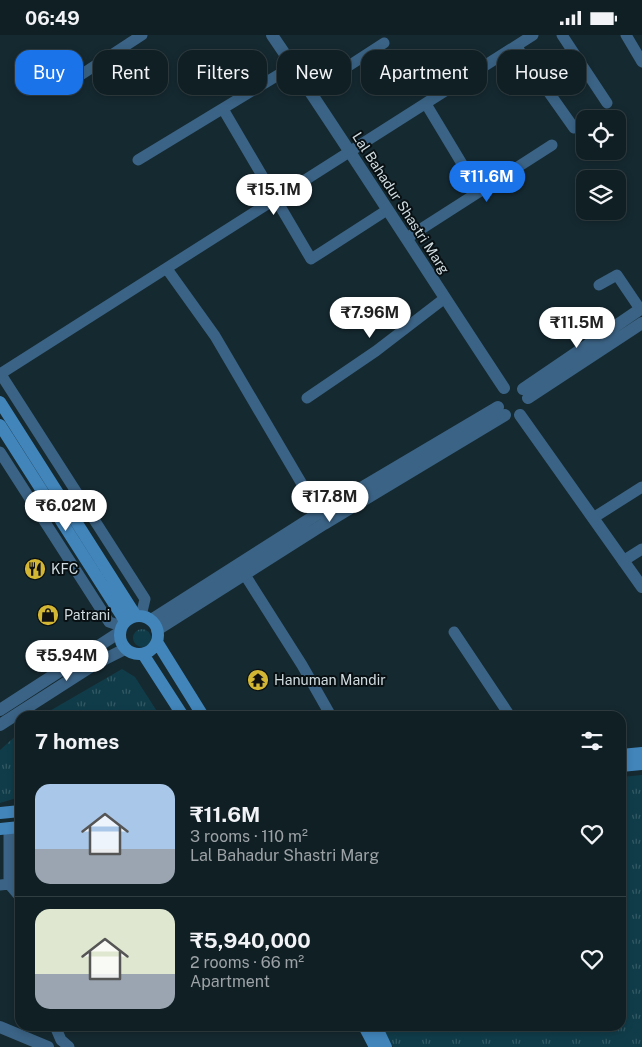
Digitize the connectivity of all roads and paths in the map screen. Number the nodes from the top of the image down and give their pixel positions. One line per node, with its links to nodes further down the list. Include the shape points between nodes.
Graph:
1 (142, 35): 11 (street)
2 (272, 35): 8 (street, Lal Bahadur Shastri Marg)
3 (533, 35): 7 (street)
4 (562, 35): 14 (street)
5 (626, 35): 9 (street)
6 (384, 43): 10 (street)
7 (516, 46): 15 (street); 17 (street)
8 (282, 50)
9 (642, 62)
10 (351, 64)
11 (83, 73)
12 (277, 76): 16 (street)
13 (313, 95): 19 (street, Lal Bahadur Shastri Marg)
14 (607, 103)
15 (426, 104): 19 (street); 21 (street)
16 (222, 109): 20 (street); 22 (street)
17 (574, 128)
18 (552, 145): 21 (street)
19 (351, 152): 22 (street); 23 (street, Lal Bahadur Shastri Marg)
20 (138, 160)
21 (479, 192): 24 (street)
22 (276, 199): 23 (street, via 311,259); 25 (street)
23 (387, 210): 24 (street, Lal Bahadur Shastri Marg)
24 (407, 238): 27 (street, Lal Bahadur Shastri Marg)
25 (167, 269): 30 (street); 40 (street, via 214,336)
26 (599, 285): 28 (street, via 617,275)
27 (445, 298): 31 (street, Lal Bahadur Shastri Marg); 33 (street)
28 (641, 308): 32 (street)
29 (642, 323): 32 (street)
30 (0, 373): 46 (street, via 145,599)
31 (504, 388): 32 (street, via 514,385); 35 (street, via 498,396)
32 (526, 394): 36 (street, via 527,408)
33 (307, 398)
34 (0, 402): 46 (main road)
35 (501, 411): 36 (street, via 510,417); 40 (street); 44 (street)
36 (520, 415): 41 (street)
37 (0, 425): 46 (main road)
38 (0, 452): 46 (street, via 109,622)
39 (642, 488): 41 (street)
40 (319, 513): 46 (street)
41 (593, 519): 43 (street)
42 (642, 549): 43 (street)
43 (623, 561): 45 (street)
44 (244, 575): 46 (street); 54 (street)
45 (642, 587)
46 (138, 625): 48 (main road, via 121,643); 49 (main road, via 149,651); 50 (street); 53 (main road)
47 (454, 632): 55 (street)
48 (125, 649): 49 (main road, via 130,653); 51 (street, via 95,664)
49 (143, 654): 52 (main road)
50 (0, 710)
51 (22, 711)
52 (179, 711)
53 (199, 711)
54 (328, 711)
55 (507, 711)
56 (15, 715): 57 (street)
57 (0, 725)
58 (642, 753): 59 (main road)
59 (626, 755)
60 (642, 764): 61 (main road)
61 (626, 766)
62 (15, 812): 63 (main road)
63 (0, 813)
64 (10, 828): 65 (street)
65 (5, 885): 66 (street)
66 (15, 893)
67 (0, 1027): 71 (street)
68 (58, 1031): 72 (street)
69 (367, 1031): 73 (main road)
70 (378, 1031): 74 (main road)
71 (48, 1047)
72 (69, 1047)
73 (375, 1047)
74 (386, 1047)

